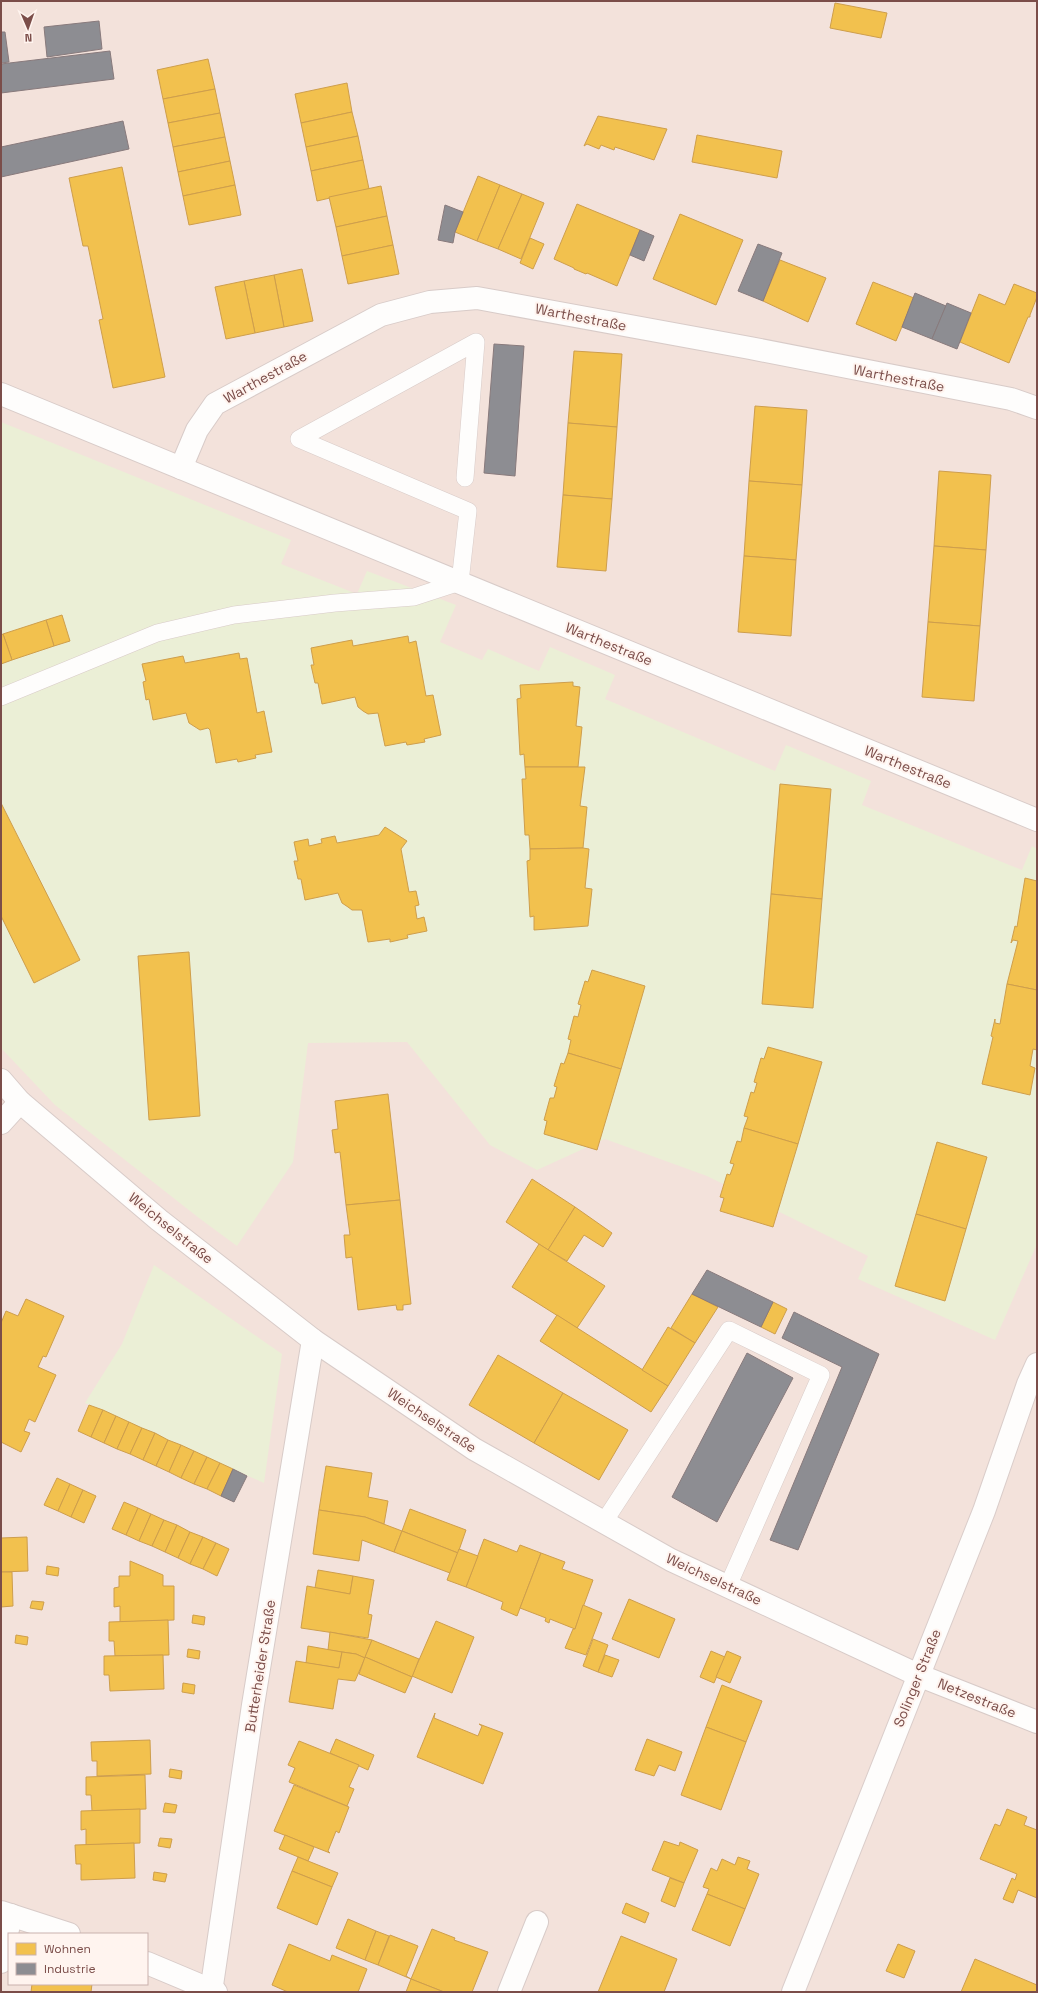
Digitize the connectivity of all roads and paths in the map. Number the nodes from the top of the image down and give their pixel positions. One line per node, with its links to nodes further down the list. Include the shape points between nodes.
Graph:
1 (1, 394): 3 (street, Warthestraße)
2 (1037, 408): 3 (street, Warthestraße, via 1010,399 477,298 430,302 381,315 216,404 197,430)
3 (180, 468): 5 (street, Warthestraße)
4 (465, 478): 5 (lane, via 476,342 300,439 468,511)
5 (460, 582): 6 (lane, via 414,597 234,615 157,633); 7 (street, Warthestraße)
6 (1, 697)
7 (1037, 820)
8 (1, 1080): 9 (street, Weichselstraße)
9 (20, 1102): 10 (street); 11 (street, Weichselstraße, via 159,1220)
10 (1, 1123)
11 (313, 1340): 13 (street, Weichselstraße, via 474,1449); 22 (street, Butterheider Straße, via 253,1705)
12 (1037, 1364): 15 (street, Solinger Straße, via 984,1511)
13 (604, 1522): 14 (street, Weichselstraße, via 671,1560); 14 (lane, via 729,1330 821,1375)
14 (728, 1586): 15 (street, Weichselstraße)
15 (918, 1675): 16 (street, Netzestraße); 24 (street, Solinger Straße)
16 (1037, 1722)
17 (6, 1914): 19 (street); 20 (street)
18 (537, 1922): 23 (street)
19 (66, 1933)
20 (1, 1962)
21 (148, 1963): 22 (street)
22 (213, 1991)
23 (509, 1992)
24 (793, 1992)

